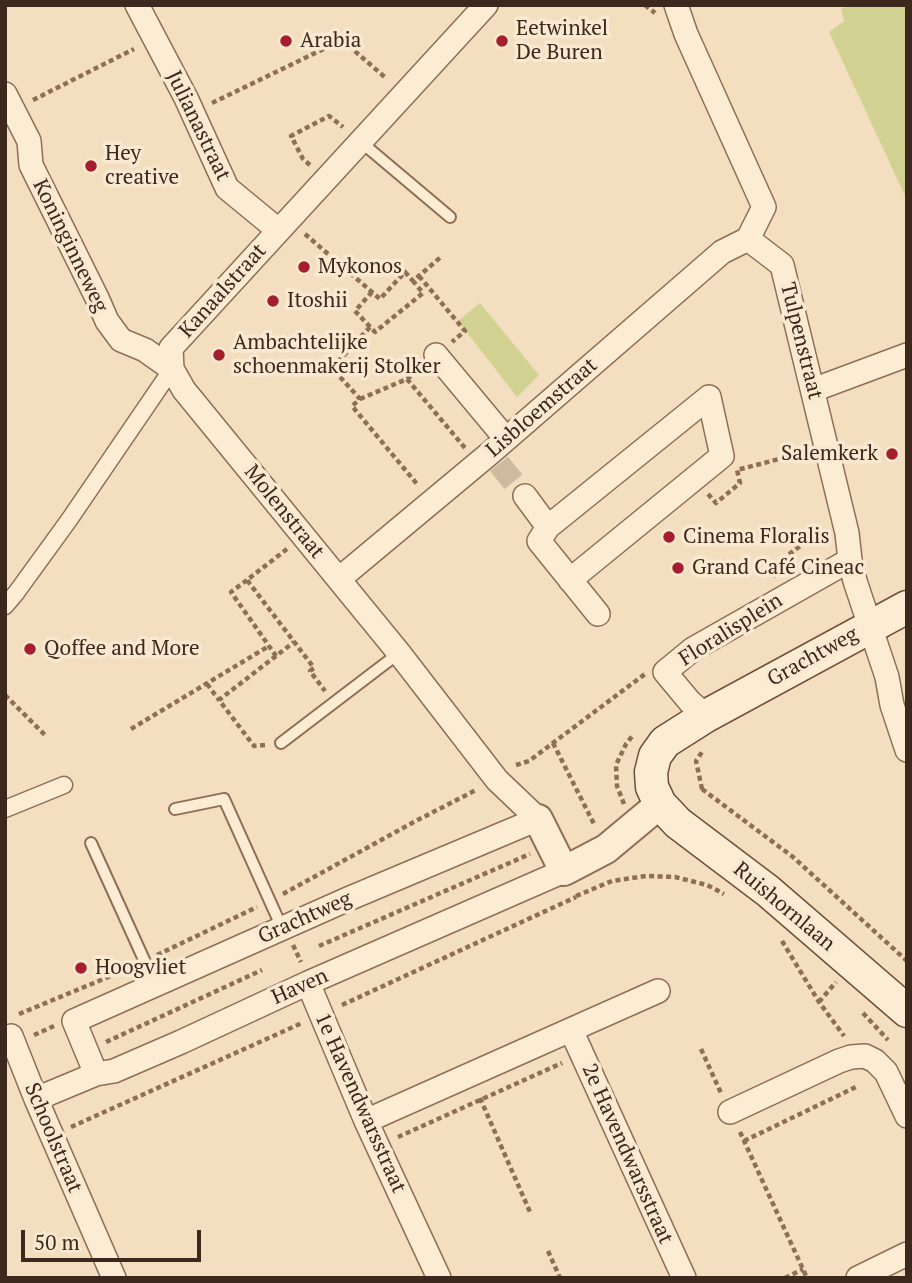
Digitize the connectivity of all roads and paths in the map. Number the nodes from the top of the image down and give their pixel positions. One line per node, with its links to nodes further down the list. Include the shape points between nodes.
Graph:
1 (137, 5): 4 (street, Julianastraat)
2 (486, 5): 5 (street, Kanaalstraat)
3 (676, 5): 12 (street, via 764,208)
4 (154, 39): 6 (path); 7 (street, Julianastraat)
5 (404, 94): 7 (path, via 342,40); 8 (street, Kanaalstraat)
6 (9, 102): 19 (street, Koninginneweg, via 29,141 31,165 107,321 121,340)
7 (192, 112): 11 (street, Julianastraat, via 227,188)
8 (361, 142): 9 (street, Kanaalstraat); 9 (path, via 329,116 291,136 303,159); 10 (lane)
9 (327, 179): 11 (street, Kanaalstraat)
10 (450, 217)
11 (283, 225): 15 (path); 19 (street, Kanaalstraat, via 171,348)
12 (748, 239): 21 (street, Tulpenstraat, via 782,265); 23 (street, Lisbloemstraat, via 722,253)
13 (442, 256): 14 (path)
14 (413, 281): 15 (path, via 405,272 380,299); 16 (path, via 423,293 375,332)
15 (372, 292): 16 (path, via 355,311)
16 (370, 327): 26 (path, via 332,368 360,399 352,406)
17 (436, 355): 23 (street)
18 (907, 355): 21 (street)
19 (173, 369): 29 (street, Molenstraat, via 184,390); 35 (street, Kanaalstraat)
20 (407, 379): 23 (path)
21 (813, 390): 22 (street, Tulpenstraat)
22 (827, 446): 24 (path, via 737,470 740,483 716,503); 27 (street, Tulpenstraat)
23 (493, 455): 26 (street, Lisbloemstraat)
24 (696, 478): 28 (street, via 722,456 709,397); 33 (street)
25 (525, 496): 28 (street)
26 (431, 502): 31 (street, Lisbloemstraat)
27 (842, 513): 30 (street, Tulpenstraat); 34 (path, via 770,569)
28 (548, 527): 33 (street, via 539,541)
29 (304, 536): 31 (street, Molenstraat); 32 (path)
30 (850, 560): 34 (street, Floralisplein); 38 (street, Tulpenstraat)
31 (338, 579): 41 (street, Molenstraat)
32 (247, 580): 39 (path); 40 (path, via 231,592)
33 (570, 580): 37 (street)
34 (790, 594): 43 (street, Floralisplein, via 693,649)
35 (5, 606)
36 (907, 607): 38 (main road)
37 (598, 614)
38 (870, 625): 48 (main road, Grachtweg); 53 (street, Grachtweg)
39 (294, 642): 42 (path); 47 (path)
40 (269, 646): 42 (path); 44 (path)
41 (399, 653): 47 (lane); 54 (street, Molenstraat)
42 (276, 656): 46 (path)
43 (665, 672): 48 (street, Floralisplein); 52 (path, via 651,670)
44 (206, 684): 46 (path); 49 (path)
45 (5, 695): 50 (path)
46 (219, 700): 51 (path, via 254,746)
47 (334, 703): 51 (lane)
48 (706, 716): 57 (main road, Grachtweg, via 665,742 655,756 652,787)
49 (131, 729)
50 (46, 736)
51 (281, 743)
52 (553, 743): 54 (path); 63 (path)
53 (907, 750)
54 (497, 780): 60 (street, Molenstraat); 66 (path)
55 (64, 785): 58 (street)
56 (702, 789): 72 (path, Ruishornlaan, via 793,857)
57 (660, 804): 63 (street, Haven); 82 (main road, Ruishornlaan)
58 (5, 809)
59 (175, 809): 66 (lane, via 224,800)
60 (538, 819): 62 (street); 67 (street, Grachtweg)
61 (91, 843): 73 (lane)
62 (550, 845): 64 (street); 71 (path)
63 (606, 849): 64 (street, Haven)
64 (564, 871): 65 (path, via 576,897 612,881 646,876 676,877); 75 (street, Haven)
65 (725, 895)
66 (270, 901): 68 (lane); 73 (path)
67 (306, 917): 68 (street, Grachtweg); 71 (path)
68 (282, 928): 70 (street, Grachtweg); 77 (path, via 299,955)
69 (778, 935): 81 (path)
70 (250, 943): 74 (path); 78 (street, Grachtweg)
71 (319, 946): 75 (path)
72 (907, 961)
73 (145, 962): 78 (lane); 86 (path)
74 (262, 970): 80 (path); 83 (path)
75 (332, 972): 77 (street, Haven)
76 (836, 982): 81 (path)
77 (308, 983): 80 (street, Haven); 99 (street, 1e Havendwarsstraat)
78 (155, 984): 83 (path); 84 (street, Grachtweg)
79 (658, 991): 85 (street)
80 (276, 998): 87 (street, Haven)
81 (819, 1002): 91 (path)
82 (903, 1002)
83 (168, 1014): 87 (path); 89 (path)
84 (74, 1021): 86 (path); 89 (street)
85 (571, 1030): 90 (street, 2e Havendwarsstraat); 93 (street)
86 (11, 1032): 95 (street, Schoolstraat)
87 (181, 1042): 92 (street, Haven, via 114,1071)
88 (701, 1049): 97 (path)
89 (86, 1051): 92 (street)
90 (582, 1054): 96 (path); 109 (street, 2e Havendwarsstraat)
91 (865, 1056): 97 (street, via 839,1061); 98 (street, via 886,1072)
92 (96, 1074): 95 (street, Haven)
93 (470, 1075): 96 (path); 99 (street)
94 (858, 1086): 100 (path)
95 (36, 1100): 106 (street, Schoolstraat)
96 (480, 1100): 101 (path); 102 (path)
97 (730, 1112): 100 (path)
98 (907, 1116)
99 (366, 1121): 101 (street, 1e Havendwarsstraat)
100 (744, 1141): 105 (path)
101 (378, 1146): 107 (street, 1e Havendwarsstraat)
102 (530, 1212)
103 (548, 1251): 108 (path)
104 (907, 1254): 112 (street)
105 (803, 1269): 110 (path); 111 (path)
106 (114, 1278)
107 (439, 1278)
108 (560, 1278)
109 (684, 1278)
110 (785, 1278)
111 (807, 1278)
112 (858, 1278)

